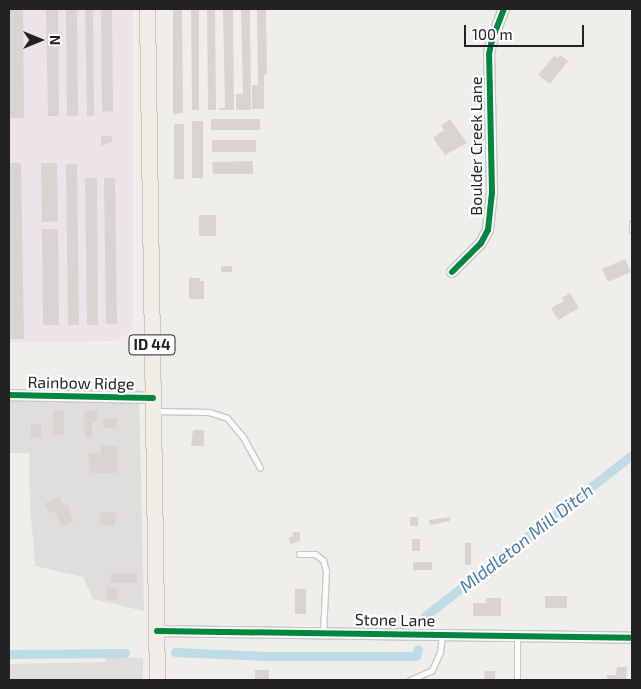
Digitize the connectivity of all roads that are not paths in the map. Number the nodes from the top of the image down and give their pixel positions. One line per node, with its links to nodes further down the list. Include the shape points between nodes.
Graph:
1 (147, 9): 7 (main road, ID 44)
2 (504, 9): 5 (street, Boulder Creek Lane, via 490,54 492,193 488,230 481,243)
3 (632, 222): 4 (lane)
4 (632, 230)
5 (452, 272)
6 (9, 395): 7 (street, Rainbow Ridge)
7 (153, 404): 8 (lane, via 209,412 227,418 243,437); 10 (main road, ID 44)
8 (260, 468)
9 (299, 554): 11 (lane, via 315,554 325,565)
10 (157, 631): 11 (street, Stone Lane); 15 (main road, ID 44)
11 (323, 634): 12 (street, Stone Lane)
12 (442, 635): 13 (street, Stone Lane); 16 (lane, via 440,652 432,670)
13 (517, 636): 14 (street, Stone Lane); 17 (lane)
14 (632, 638)
15 (157, 680)
16 (410, 680)
17 (517, 680)

